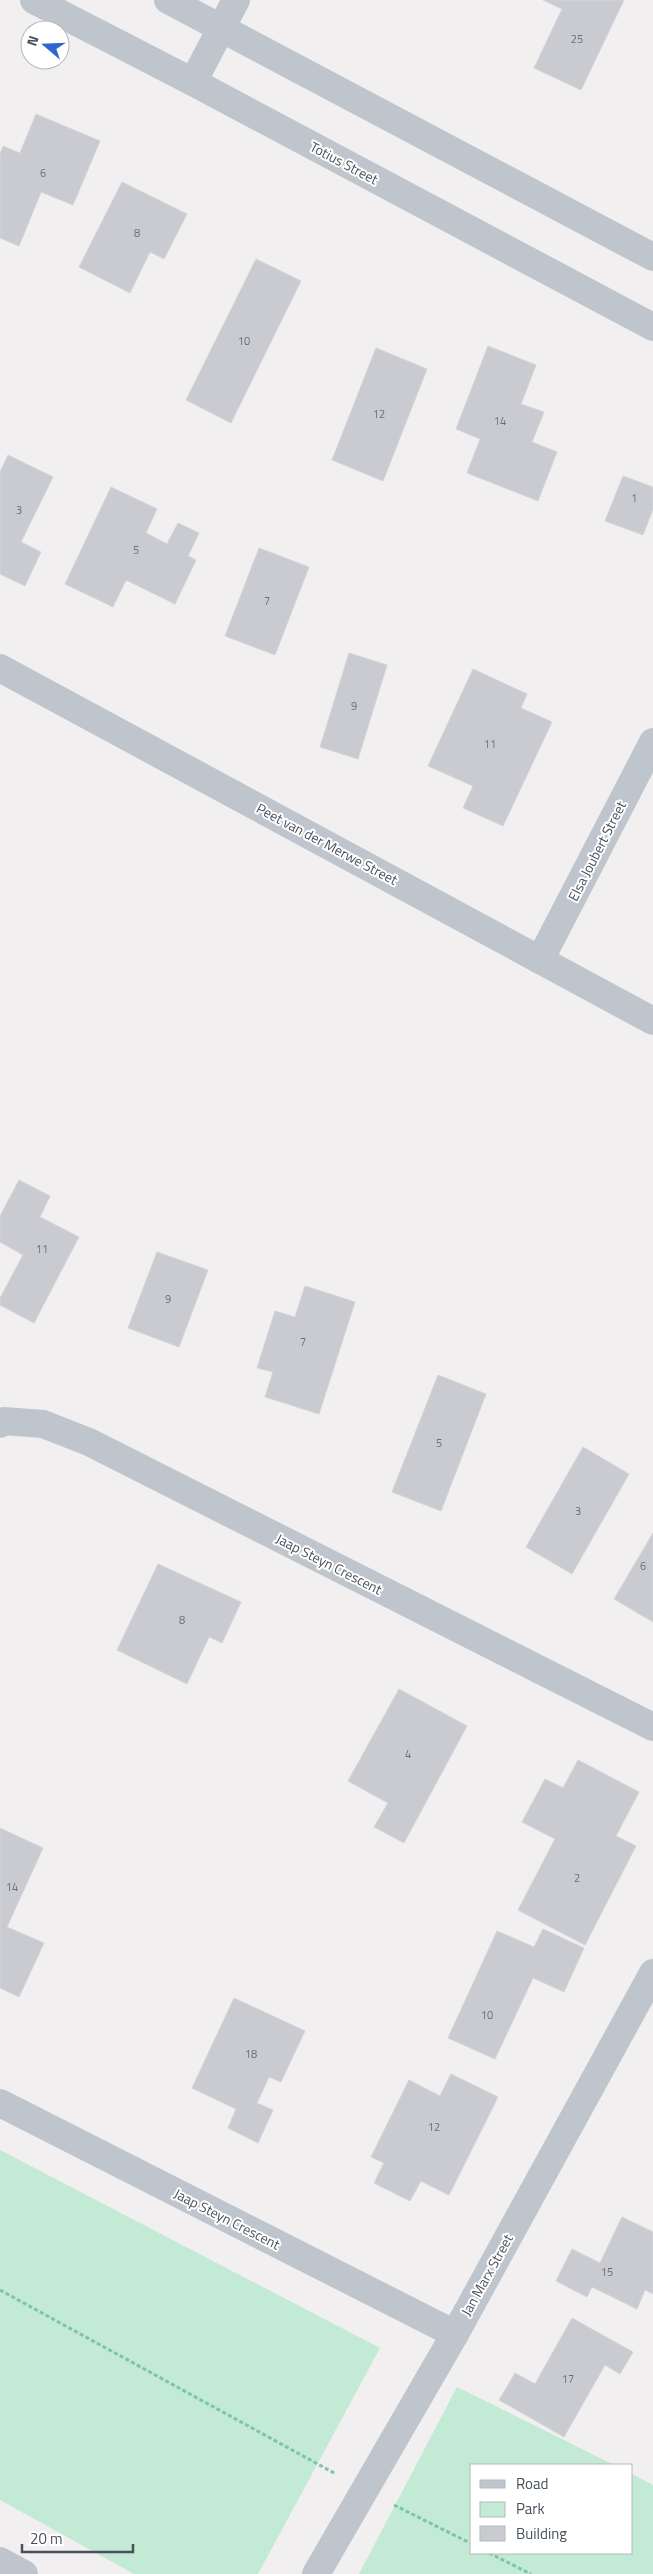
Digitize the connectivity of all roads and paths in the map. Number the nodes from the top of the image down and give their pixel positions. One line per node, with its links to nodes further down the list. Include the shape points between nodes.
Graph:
1 (34, 0): 5 (street, Totius Street)
2 (168, 0): 4 (street)
3 (236, 0): 4 (street)
4 (222, 29): 5 (street); 6 (street)
5 (193, 82): 7 (street, Totius Street)
6 (653, 257)
7 (653, 327)
8 (0, 668): 10 (street, Peet van der Merwe Street)
9 (653, 742): 10 (street, Elsa Joubert Street)
10 (540, 960): 11 (street, Peet van der Merwe Street)
11 (653, 1021)
12 (0, 1424): 13 (street, Jaap Steyn Crescent, via 4,1421 43,1424 89,1442)
13 (653, 1727)
14 (653, 1973): 17 (street, Jan Marx Street)
15 (0, 2103): 17 (street, Jaap Steyn Crescent)
16 (0, 2290): 18 (path)
17 (455, 2334): 18 (street, Jan Marx Street)
18 (365, 2490): 19 (path); 23 (street, Jan Marx Street)
19 (470, 2543)
20 (491, 2554): 24 (path)
21 (0, 2561): 22 (street)
22 (24, 2574)
23 (316, 2574)
24 (530, 2574)

